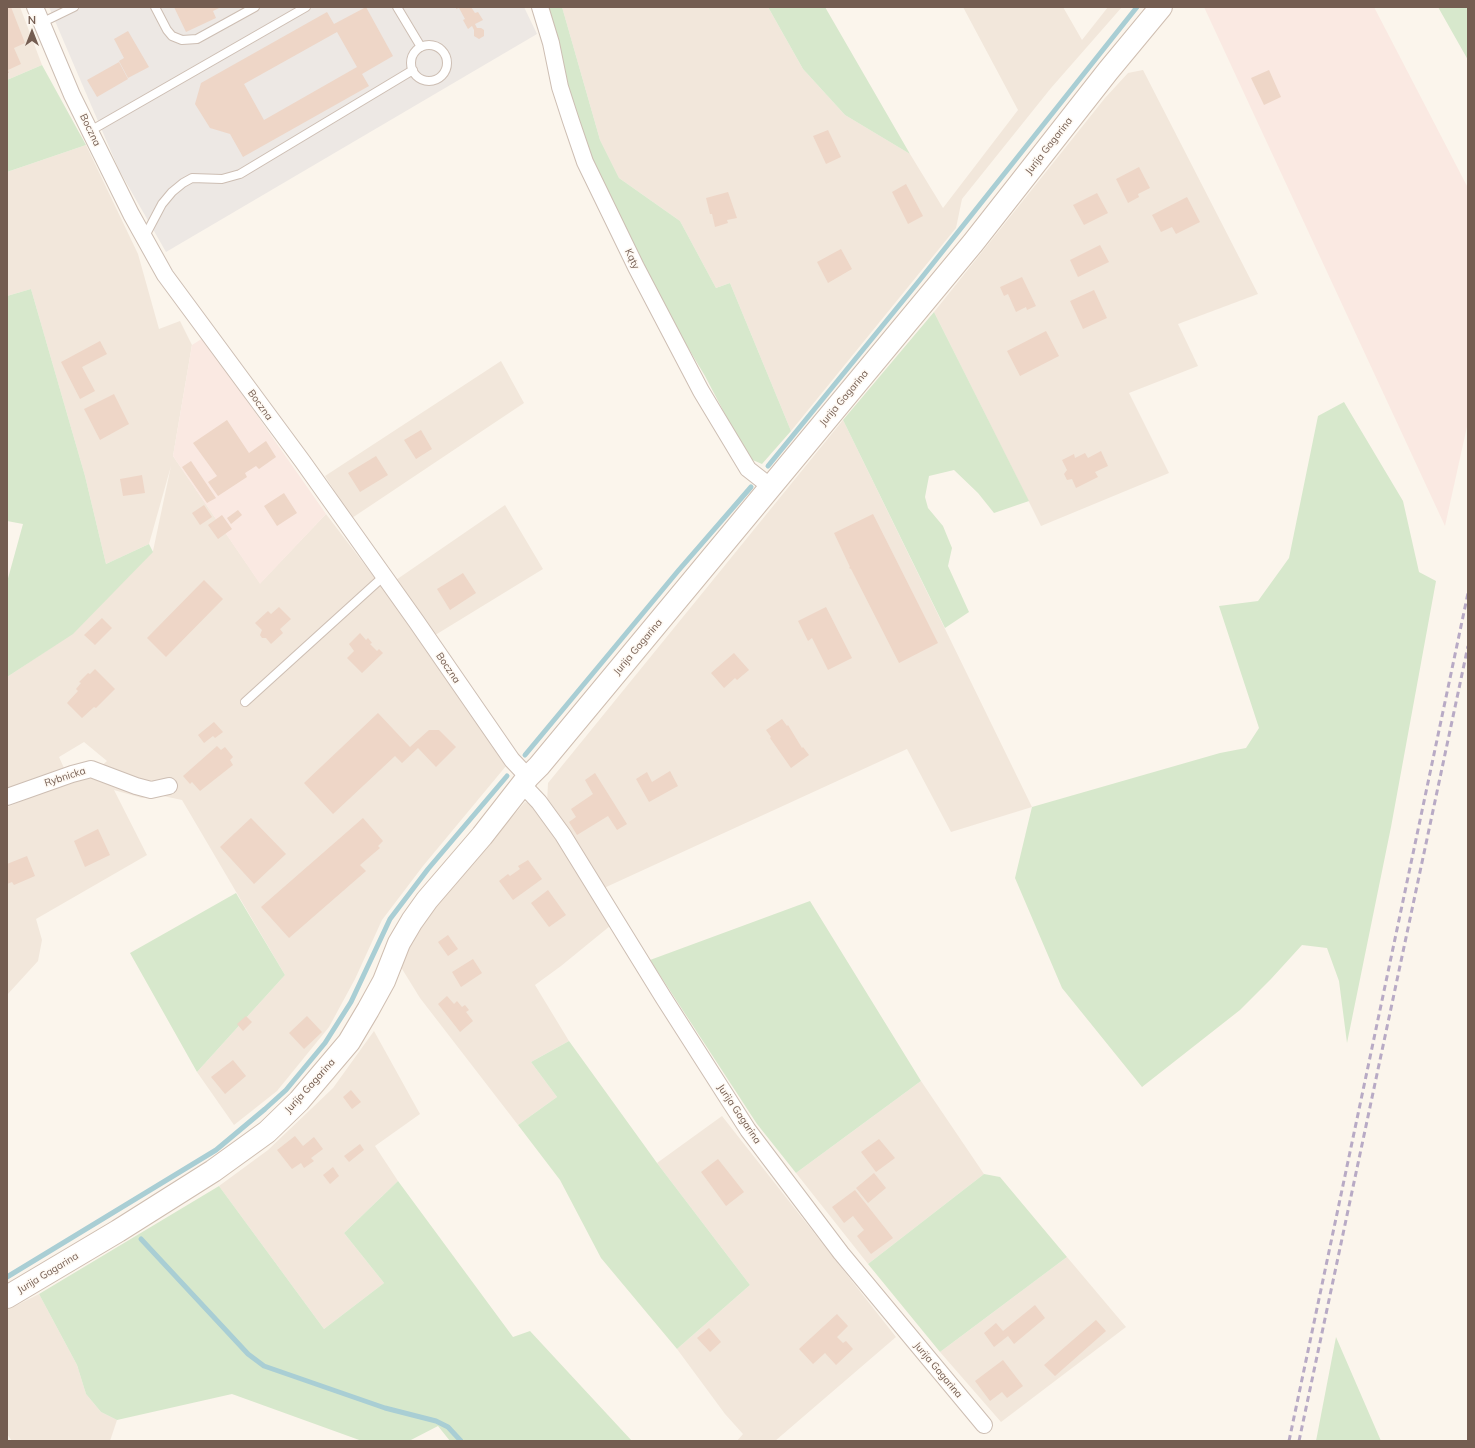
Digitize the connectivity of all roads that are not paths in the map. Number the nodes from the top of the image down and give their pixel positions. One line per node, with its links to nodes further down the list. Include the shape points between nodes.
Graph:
1 (35, 7): 9 (street, Boczna)
2 (74, 7): 9 (lane)
3 (155, 7): 4 (lane, via 172,36 182,40 197,39)
4 (255, 7)
5 (306, 7): 12 (lane)
6 (398, 7): 10 (lane)
7 (540, 7): 14 (street, Kąty, via 570,121 588,168 636,267 702,391 748,469)
8 (1161, 7): 14 (street, Jurija Gagarina, via 973,243)
9 (41, 23): 12 (street, Boczna)
10 (420, 47): 11 (lane, via 412,59); 11 (lane, via 435,45 440,48 448,64 443,75 432,81 426,81)
11 (413, 70): 13 (lane, via 240,174 222,179 192,178 172,192 162,204)
12 (90, 131): 13 (street, Boczna)
13 (144, 238): 15 (street, Boczna, via 165,275)
14 (771, 487): 17 (street, Jurija Gagarina)
15 (384, 576): 16 (lane); 17 (street, Boczna)
16 (246, 702)
17 (525, 780): 20 (street, Jurija Gagarina, via 412,921 399,943 384,981 349,1042 298,1101 266,1132 213,1171); 21 (street, Jurija Gagarina, via 563,835 748,1130 841,1253)
18 (169, 786): 19 (street, Rybnicka, via 151,790 91,769)
19 (7, 797)
20 (7, 1297)
21 (984, 1425)

